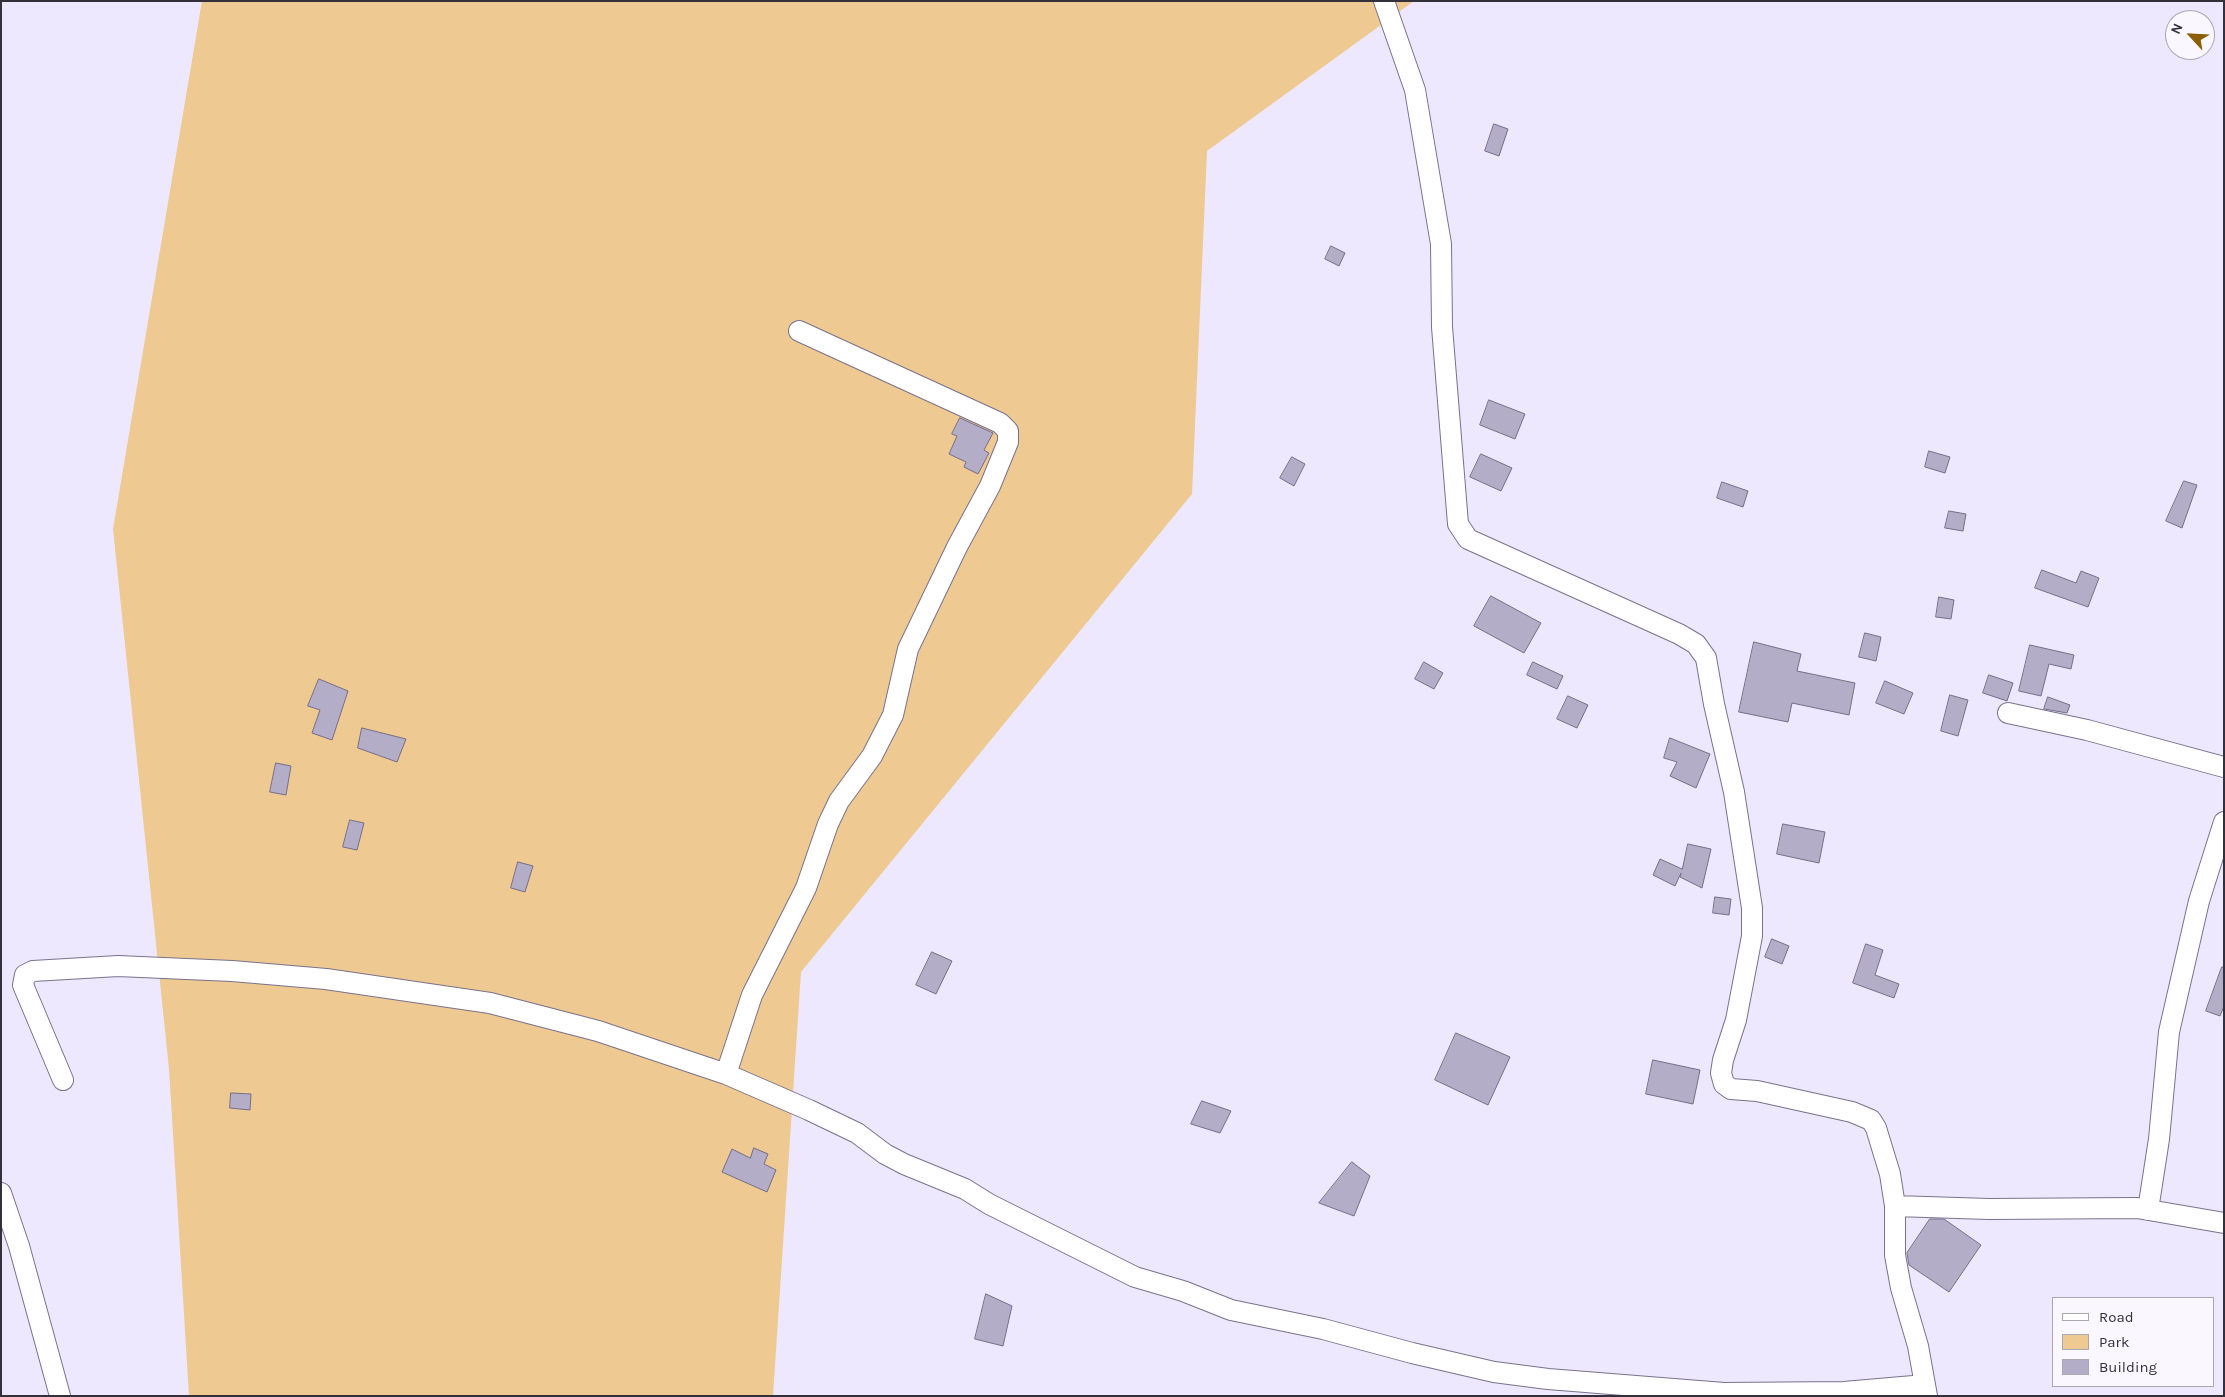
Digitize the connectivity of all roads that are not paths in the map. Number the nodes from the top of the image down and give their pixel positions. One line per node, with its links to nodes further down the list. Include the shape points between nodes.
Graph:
1 (1384, 1): 9 (street, via 1414,90 1441,244 1442,327 1458,524 1468,539 1679,634 1702,651 1734,792 1752,908 1752,936 1736,1020 1723,1060 1721,1073 1724,1084 1731,1089 1756,1091 1852,1112 1870,1120 1876,1128 1890,1174)
2 (799, 331): 6 (street, via 1000,423 1008,432 1008,442 990,486 917,626 908,649 893,715 872,756 839,801 806,888 752,995)
3 (2008, 713): 4 (street, via 2087,730)
4 (2224, 767)
5 (2224, 822): 10 (street, via 2199,902 2169,1032 2159,1139)
6 (726, 1074): 7 (street, via 598,1031 490,1003 326,979 118,966 33,971 22,979); 12 (street, via 857,1133 891,1158 965,1189 1135,1277 1231,1310 1323,1329 1494,1372 1548,1379 1724,1393)
7 (64, 1080)
8 (1, 1192): 13 (street)
9 (1895, 1206): 10 (street); 12 (street, via 1895,1255)
10 (2148, 1210): 11 (street)
11 (2224, 1223)
12 (1926, 1390)
13 (60, 1396)

